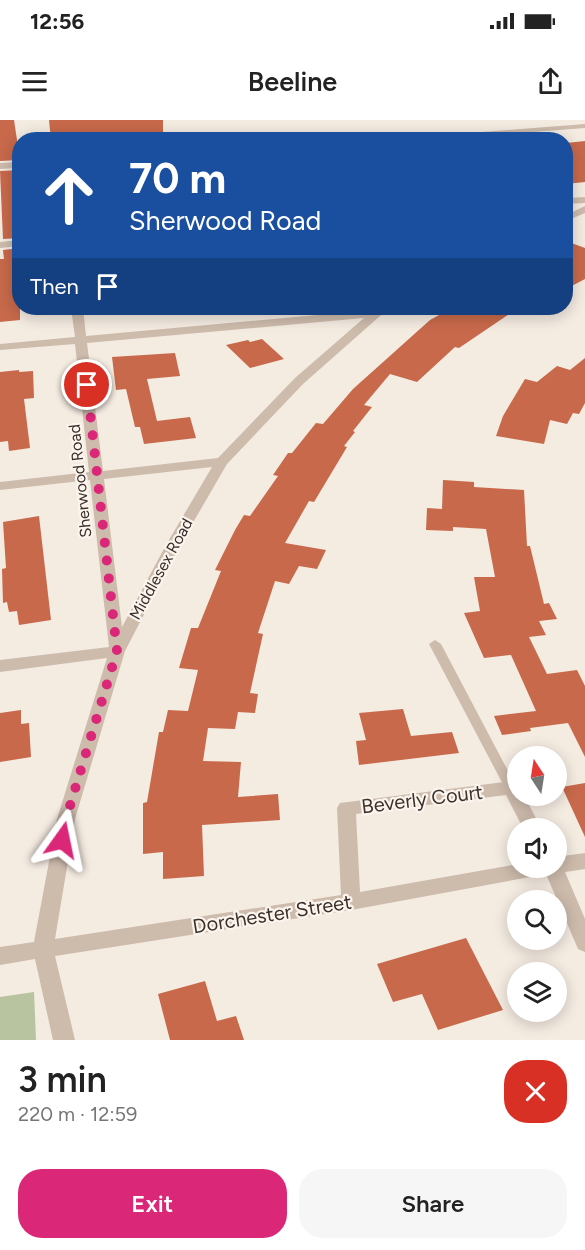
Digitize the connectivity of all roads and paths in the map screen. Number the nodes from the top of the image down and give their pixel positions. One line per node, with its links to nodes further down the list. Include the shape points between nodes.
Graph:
1 (585, 126): 2 (street)
2 (499, 132)
3 (78, 315): 6 (street, Sherwood Road)
4 (365, 315): 6 (street)
5 (375, 315): 8 (street, Middlesex Road, via 299,381)
6 (81, 340): 7 (street); 9 (street, Sherwood Road)
7 (0, 347)
8 (222, 462): 9 (street); 12 (street, Middlesex Road)
9 (98, 475): 10 (street); 12 (street, Sherwood Road)
10 (0, 486)
11 (435, 644): 14 (lane)
12 (117, 651): 13 (street); 22 (street, Middlesex Road, via 66,819)
13 (0, 666)
14 (507, 780)
15 (507, 788): 20 (street, Beverly Court, via 346,808)
16 (585, 861): 17 (street)
17 (567, 864)
18 (507, 874): 20 (street, Dorchester Street)
19 (560, 878): 21 (street)
20 (351, 902): 22 (street, Dorchester Street)
21 (585, 943)
22 (43, 950): 23 (street, Dorchester Street); 24 (street, Middlesex Road)
23 (0, 956)
24 (64, 1040)

